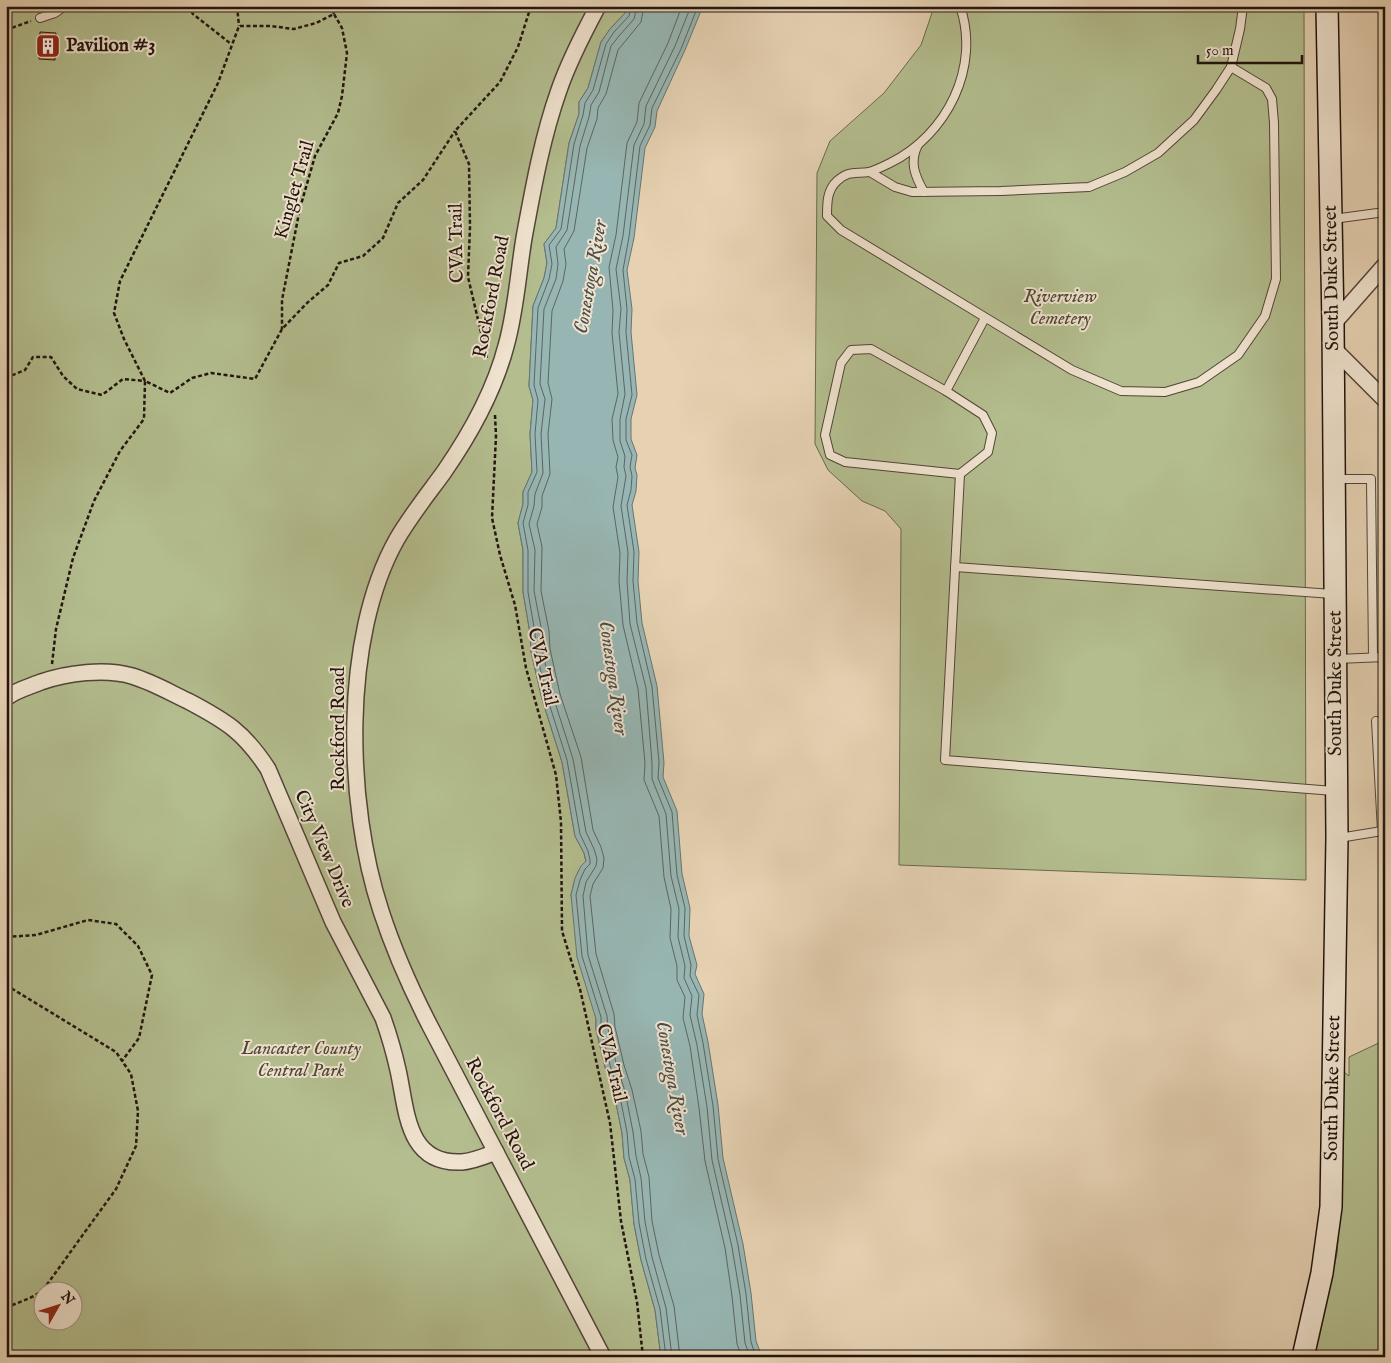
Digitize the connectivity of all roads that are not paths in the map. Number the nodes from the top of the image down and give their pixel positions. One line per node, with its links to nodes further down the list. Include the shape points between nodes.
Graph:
1 (65, 6): 6 (lane)
2 (598, 6): 31 (street, Rockford Road, via 558,92 540,157 512,317 494,383 471,429 396,541 380,576 359,663 356,695 355,754 362,830 380,908 409,984)
3 (960, 6): 8 (lane, via 967,35 962,80 945,114)
4 (1243, 6): 7 (lane)
5 (1327, 6): 12 (main road, South Duke Street)
6 (40, 18)
7 (1231, 67): 10 (lane, via 1194,120 1158,152 1126,172 1089,187); 14 (lane, via 1266,88 1272,100 1274,124 1276,279 1265,316 1238,355 1199,382 1165,392 1121,391 1072,370)
8 (919, 143): 9 (lane, via 891,163); 10 (lane, via 913,166)
9 (870, 172): 10 (lane, via 895,187); 14 (lane, via 849,173 836,182 827,198 827,216 841,230)
10 (924, 192)
11 (1385, 212): 12 (lane)
12 (1331, 219): 15 (main road, South Duke Street)
13 (1385, 265): 15 (street)
14 (984, 318): 17 (lane)
15 (1333, 324): 16 (main road, South Duke Street)
16 (1333, 348): 18 (street); 20 (main road, South Duke Street)
17 (946, 391): 19 (lane, via 982,415 992,433 988,452); 19 (lane, via 871,349 852,350 841,363 825,435 830,454 845,462)
18 (1382, 392)
19 (960, 474): 21 (lane)
20 (1334, 479): 22 (main road, South Duke Street); 24 (lane, via 1371,479)
21 (955, 567): 22 (lane); 28 (lane, via 945,760)
22 (1335, 594): 25 (main road, South Duke Street)
23 (1385, 656): 24 (lane)
24 (1373, 657): 25 (lane)
25 (1335, 659): 28 (main road, South Duke Street)
26 (6, 698): 31 (street, City View Drive, via 51,679 82,673 113,673 156,685 214,715 244,738 271,774 333,922 383,1018 415,1139 429,1154 440,1159 469,1161)
27 (1376, 721): 29 (lane)
28 (1336, 792): 30 (main road, South Duke Street)
29 (1384, 831): 30 (lane)
30 (1337, 838): 33 (main road, South Duke Street, via 1331,1207 1322,1273)
31 (496, 1152): 32 (street, Rockford Road)
32 (603, 1357)
33 (1303, 1357)

